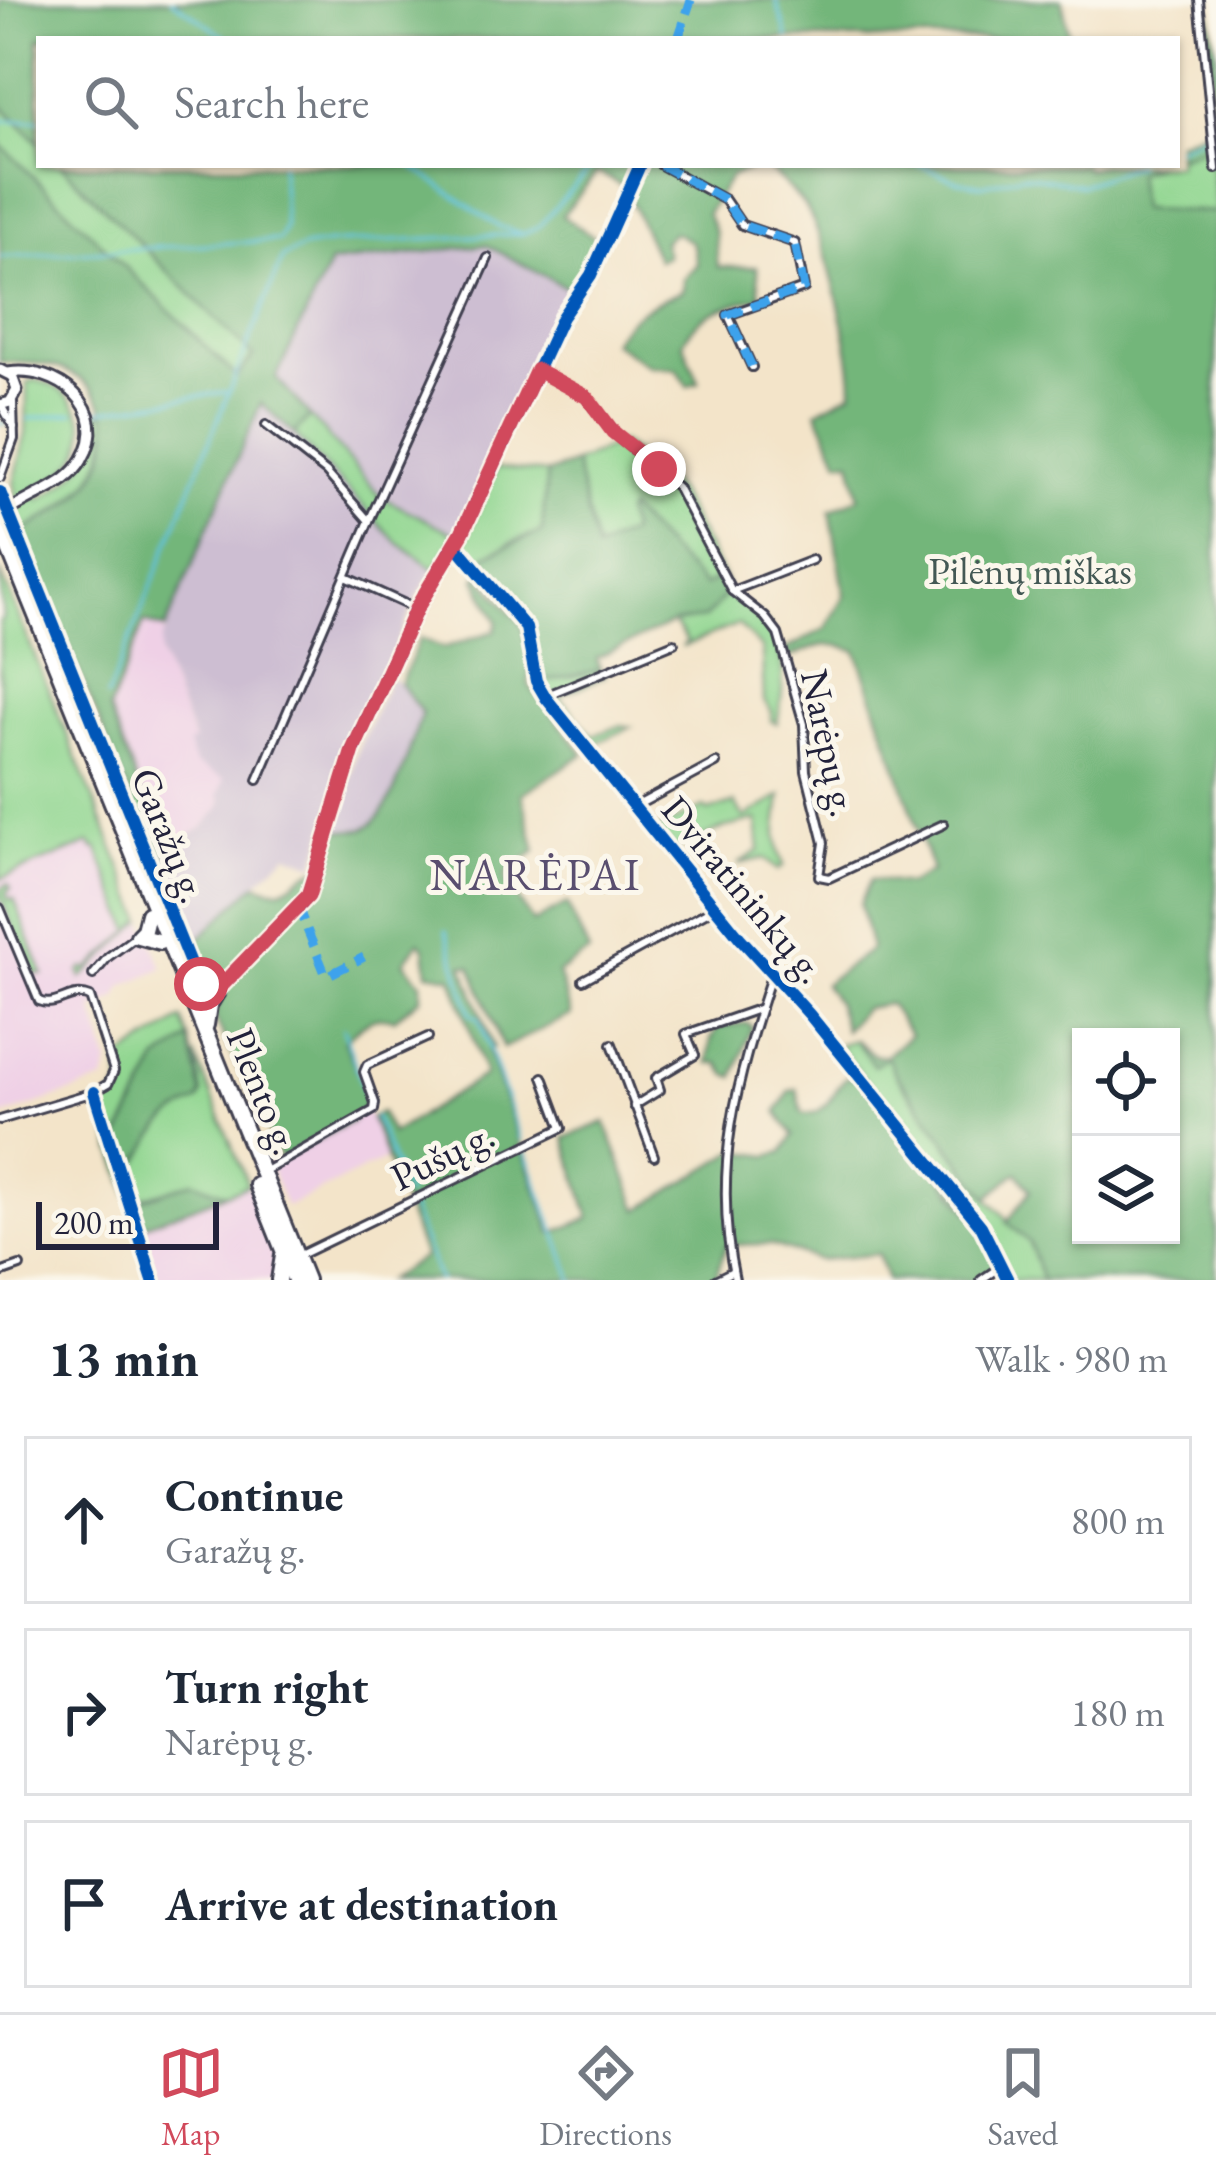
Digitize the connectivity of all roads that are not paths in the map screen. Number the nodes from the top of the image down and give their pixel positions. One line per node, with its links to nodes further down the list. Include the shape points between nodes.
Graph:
1 (1199, 0): 4 (street)
2 (639, 168): 7 (street)
3 (666, 168): 6 (street, via 725,200 742,225 795,243 804,289 728,315)
4 (1216, 169)
5 (488, 258): 18 (street)
6 (752, 368)
7 (537, 370): 20 (street); 25 (street, Narėpų g., via 587,397 605,424 677,487)
8 (4, 371): 9 (main road); 11 (main road, via 16,385)
9 (42, 374): 10 (main road); 17 (main road, bridge, via 79,396 88,415 86,454 75,470)
10 (24, 380)
11 (13, 398): 12 (main road); 14 (street)
12 (1, 405): 14 (street)
13 (266, 424): 18 (street, via 326,472)
14 (16, 432): 15 (street)
15 (0, 478)
16 (0, 492): 41 (street, Garažų g., via 196,978)
17 (0, 514)
18 (369, 521): 24 (street)
19 (0, 526): 44 (highway, Plento g.)
20 (455, 544): 26 (street); 28 (street, Dviratininkų g., via 526,628)
21 (0, 550): 23 (highway, Plento g.)
22 (812, 560): 25 (street)
23 (3, 563): 35 (highway, Plento g.)
24 (346, 577): 26 (street); 30 (street)
25 (732, 591): 32 (street, Narėpų g., via 772,624 782,647 824,843 819,876)
26 (416, 609): 41 (street, via 353,750 308,896)
27 (674, 644): 28 (street)
28 (545, 696): 31 (street, Dviratininkų g.)
29 (716, 763): 31 (street)
30 (258, 780)
31 (636, 806): 33 (street, Dviratininkų g.)
32 (944, 824)
33 (716, 907): 39 (street, Dviratininkų g.); 40 (street)
34 (0, 908): 47 (street, via 37,997 48,1004 90,997 114,1071)
35 (148, 914): 36 (highway); 37 (highway, Plento g.)
36 (138, 936): 37 (highway); 38 (street)
37 (160, 942): 52 (highway, Plento g.)
38 (93, 975)
39 (771, 976): 42 (street); 54 (street, Dviratininkų g., via 981,1226)
40 (583, 980)
41 (220, 987): 44 (highway, via 206,1012)
42 (760, 1008): 48 (street, via 686,1034 694,1055 656,1078 660,1090); 56 (street, via 731,1110 724,1183)
43 (428, 1037): 51 (street, via 367,1064 374,1110)
44 (208, 1042): 51 (highway, Plento g.)
45 (613, 1044): 48 (street)
46 (543, 1076): 52 (street, Pušų g., via 562,1128)
47 (94, 1092): 49 (street); 57 (street)
48 (634, 1106): 50 (street)
49 (0, 1120)
50 (654, 1156)
51 (262, 1172): 52 (highway, Plento g.)
52 (290, 1254): 58 (highway); 59 (highway, Plento g.); 60 (highway, Plento g.)
53 (20, 1266): 55 (street)
54 (1000, 1267): 62 (street); 63 (street, Dviratininkų g.)
55 (0, 1273)
56 (734, 1275): 61 (street)
57 (153, 1280)
58 (279, 1280)
59 (295, 1280)
60 (306, 1280)
61 (715, 1280)
62 (980, 1280)
63 (1008, 1280)

